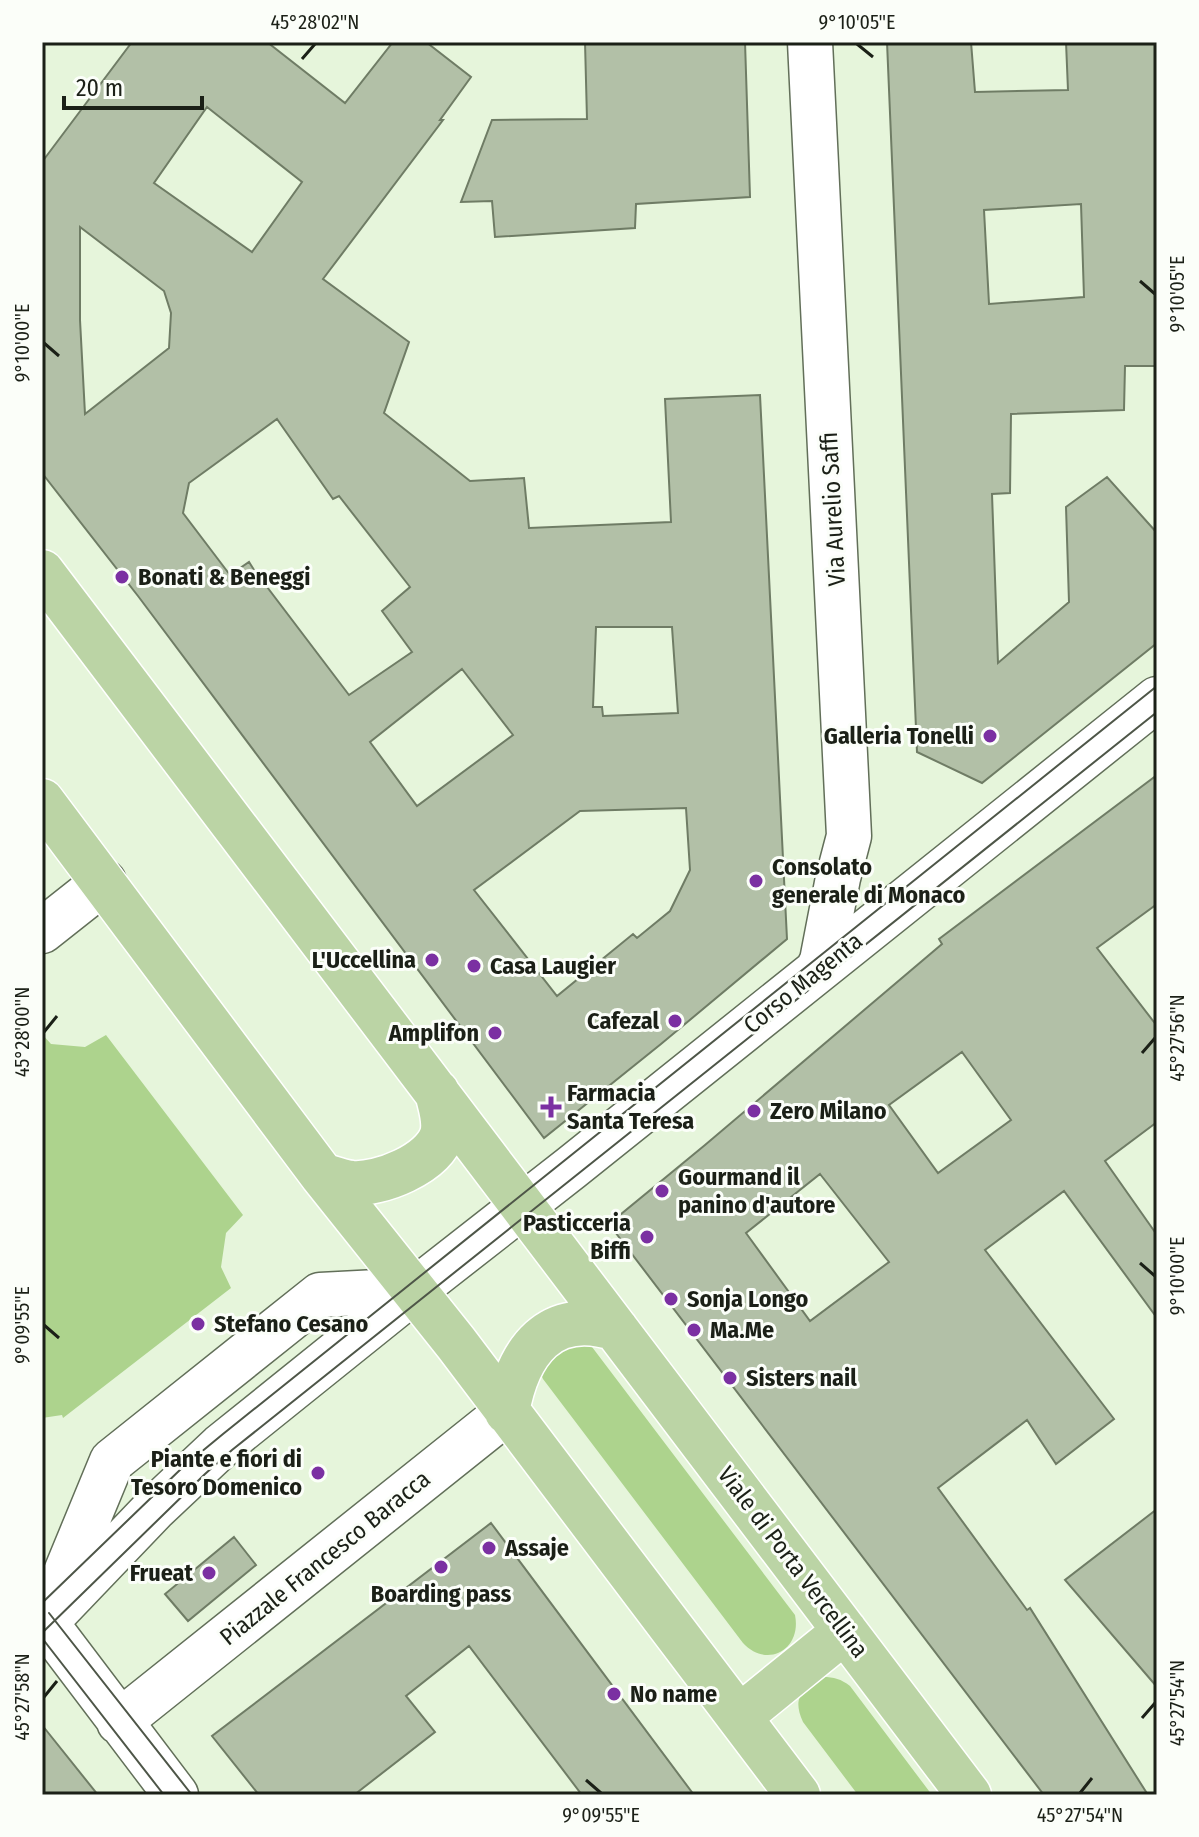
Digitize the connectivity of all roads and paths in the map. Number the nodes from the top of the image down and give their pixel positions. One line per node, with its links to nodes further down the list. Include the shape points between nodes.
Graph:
1 (810, 42): 8 (street, Via Aurelio Saffi, via 849,836)
2 (42, 572): 3 (main road)
3 (56, 620): 9 (main road, via 161,729)
4 (1157, 699): 8 (street, Corso Magenta)
5 (42, 801): 6 (main road)
6 (104, 882): 7 (street); 10 (main road)
7 (42, 931)
8 (817, 971): 11 (street, Corso Magenta)
9 (437, 1092): 10 (main road, via 444,1123 441,1138 424,1159 373,1181 354,1183); 11 (main road)
10 (322, 1175): 12 (main road)
11 (523, 1206): 12 (street); 13 (main road)
12 (415, 1290): 14 (main road); 15 (street, via 221,1446); 15 (street, via 320,1295 112,1461)
13 (616, 1329): 14 (main road, via 598,1323 566,1324 546,1335 520,1368); 16 (main road, Viale di Porta Vercellina)
14 (507, 1412): 17 (main road); 18 (street, Piazzale Francesco Baracca)
15 (43, 1624): 18 (street)
16 (845, 1631): 17 (main road); 21 (main road, Viale di Porta Vercellina)
17 (739, 1717): 20 (main road)
18 (119, 1722): 19 (street)
19 (176, 1795)
20 (798, 1795)
21 (969, 1795)

